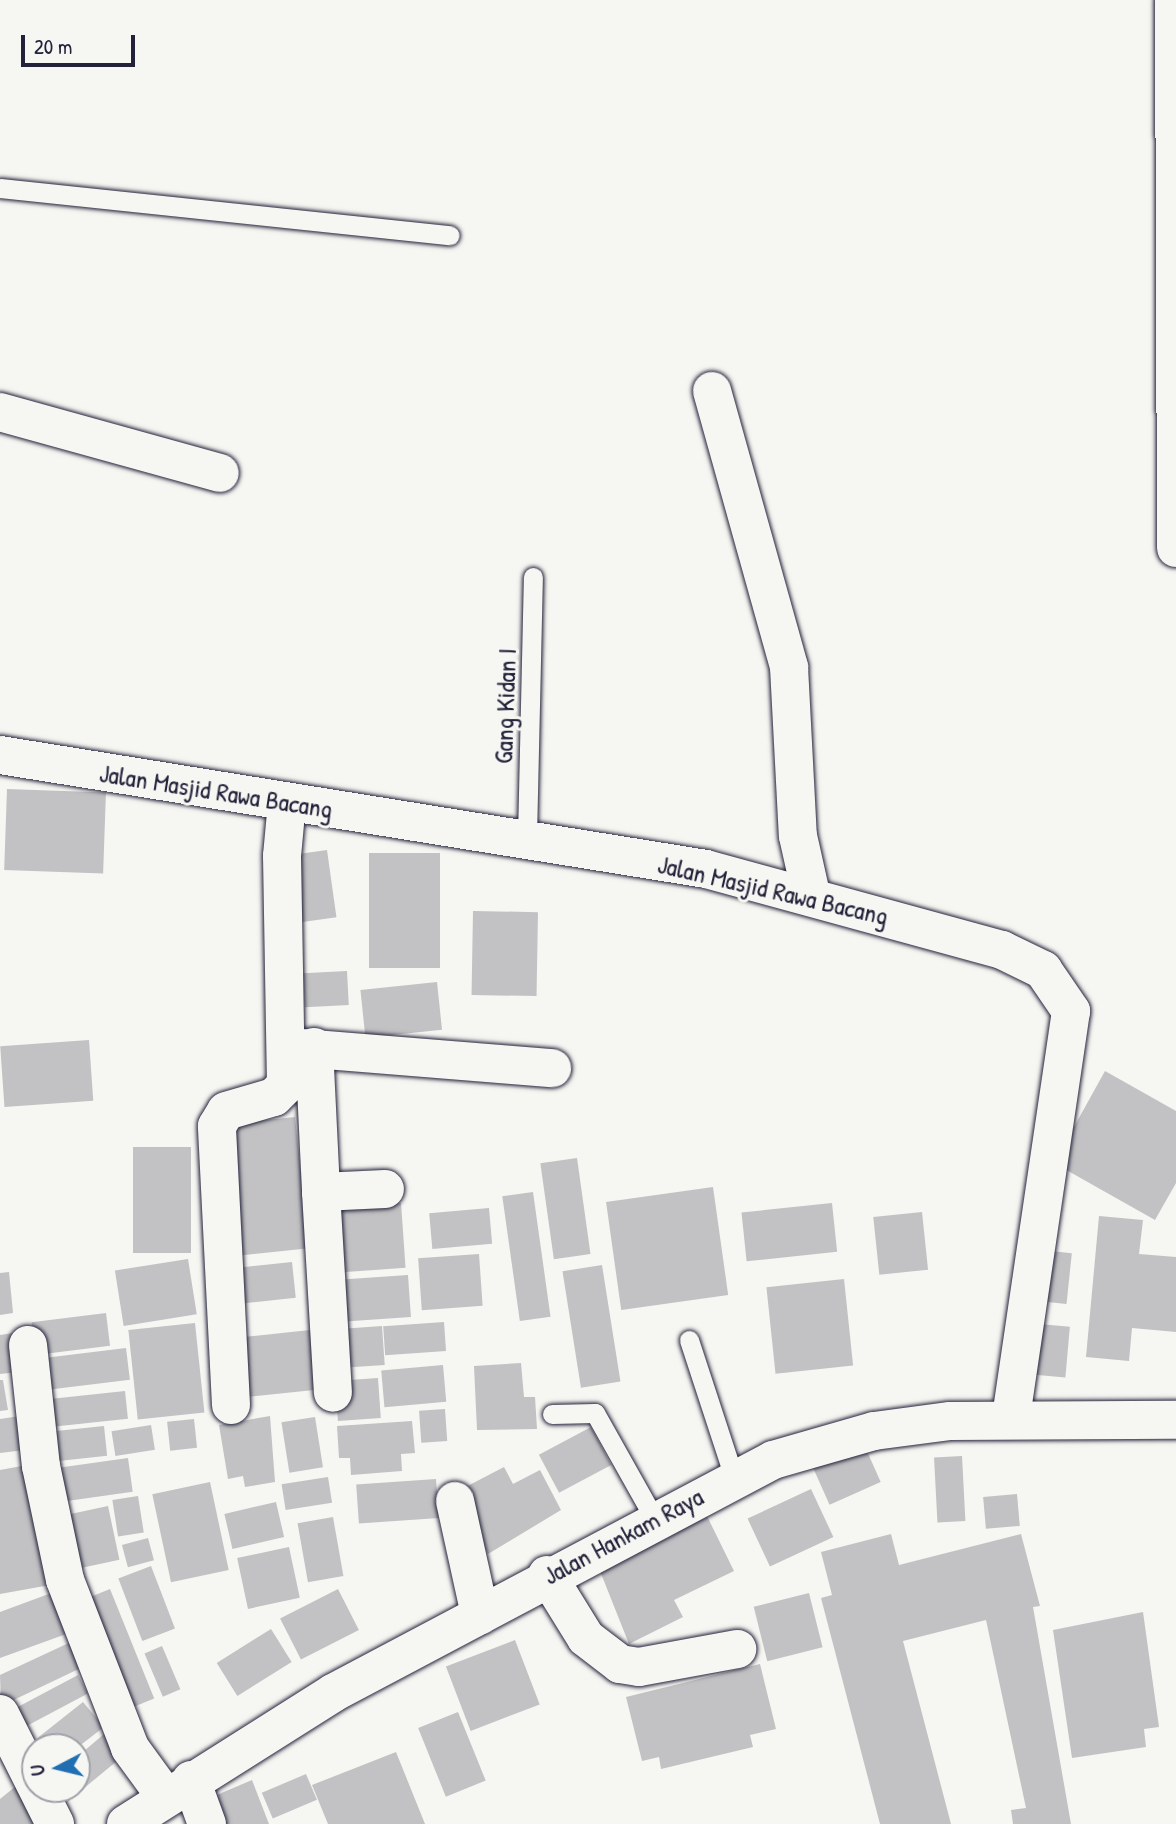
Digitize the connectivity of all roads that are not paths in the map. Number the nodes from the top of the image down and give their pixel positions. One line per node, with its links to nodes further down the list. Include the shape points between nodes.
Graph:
1 (1174, 0): 7 (street)
2 (0, 188): 3 (lane)
3 (450, 235)
4 (712, 391): 12 (street, via 789,667 798,836)
5 (0, 412): 6 (street)
6 (220, 473)
7 (1176, 548)
8 (533, 577): 11 (lane, Gang Kidan I)
9 (0, 755): 10 (street, Jalan Masjid Rawa Bacang)
10 (287, 802): 11 (street, Jalan Masjid Rawa Bacang); 13 (street, via 282,933)
11 (527, 837): 12 (street, Jalan Masjid Rawa Bacang)
12 (811, 894): 22 (street, Jalan Masjid Rawa Bacang, via 1002,950 1043,970 1071,1011)
13 (301, 1047): 14 (street); 16 (street); 20 (street, via 286,1085 274,1097 226,1111 217,1126)
14 (552, 1068)
15 (385, 1189): 16 (street)
16 (321, 1192): 19 (street)
17 (689, 1340): 24 (lane)
18 (28, 1345): 31 (street, via 41,1466 65,1580 130,1748)
19 (332, 1393)
20 (231, 1405)
21 (552, 1414): 26 (lane, via 595,1413 634,1474)
22 (1011, 1419): 23 (street, Jalan Hankam Raya); 24 (street, Jalan Hankam Raya, via 874,1431)
23 (1176, 1420)
24 (734, 1478): 26 (street, Jalan Hankam Raya)
25 (455, 1500): 28 (street)
26 (654, 1518): 27 (street, Jalan Hankam Raya)
27 (547, 1575): 28 (street, Jalan Hankam Raya); 29 (street, via 586,1638 620,1664 639,1667)
28 (481, 1615): 31 (street, Jalan Hankam Raya)
29 (737, 1650)
30 (0, 1714): 32 (street)
31 (178, 1788): 33 (street, Jalan Hankam Raya); 34 (street)
32 (55, 1824)
33 (126, 1824)
34 (207, 1824)

